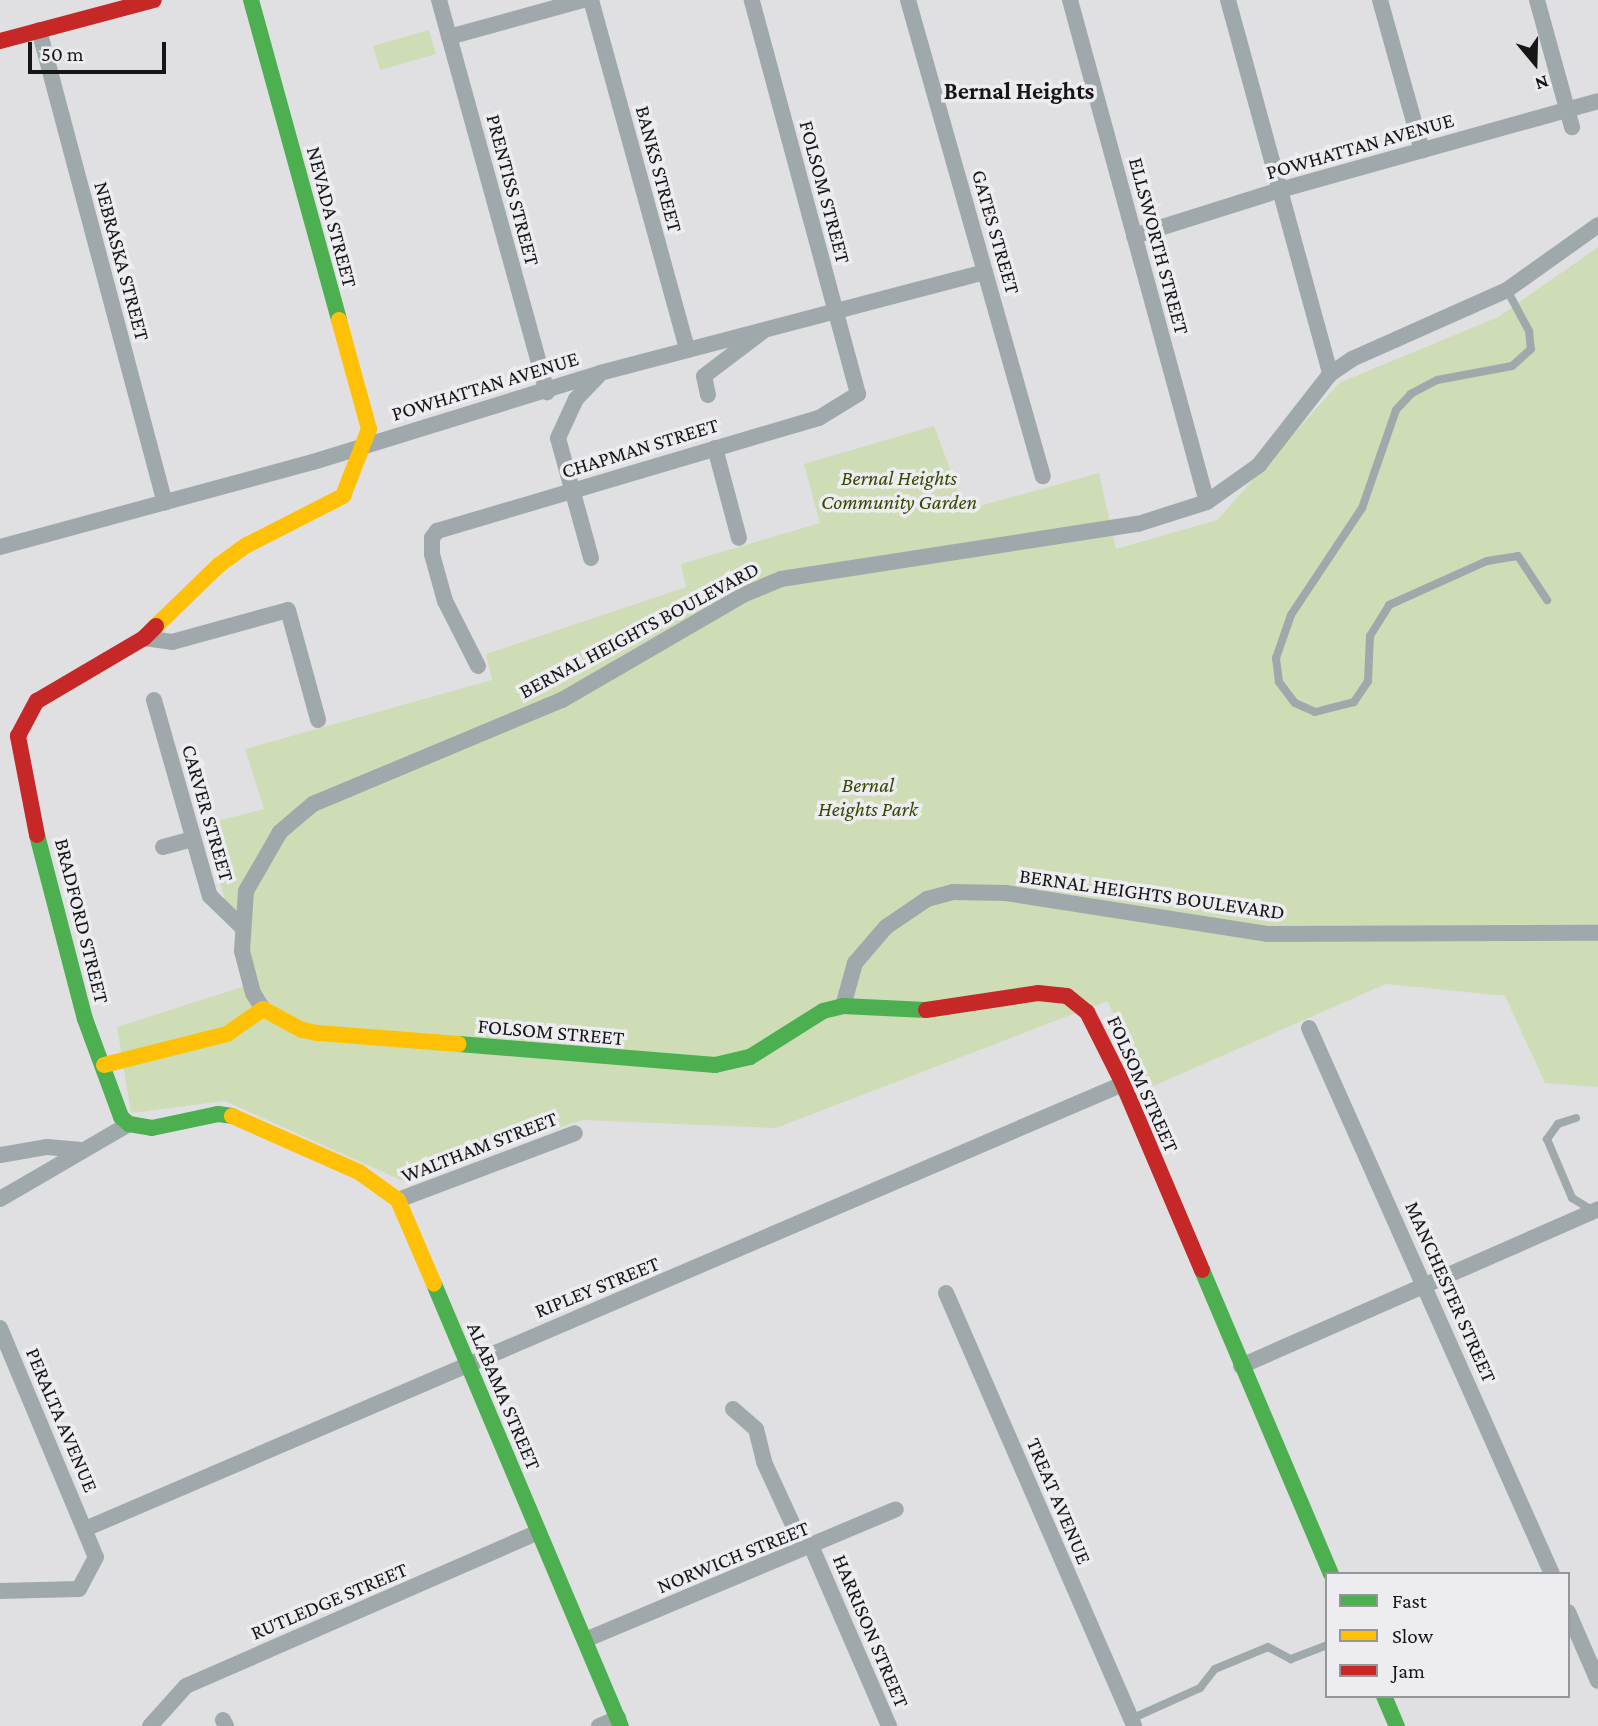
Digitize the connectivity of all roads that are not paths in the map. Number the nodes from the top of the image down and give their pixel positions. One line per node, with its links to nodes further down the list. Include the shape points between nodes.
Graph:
1 (155, 0): 12 (street)
2 (251, 0): 33 (street, NEVADA STREET, via 369,429)
3 (439, 0): 14 (street, PRENTISS STREET)
4 (583, 0): 14 (street)
5 (591, 0): 27 (street, BANKS STREET)
6 (752, 0): 25 (street, FOLSOM STREET)
7 (908, 0): 23 (street, GATES STREET)
8 (1070, 0): 22 (street, ELLSWORTH STREET)
9 (1228, 0): 20 (street)
10 (1380, 0): 19 (street)
11 (1537, 0): 17 (street)
12 (90, 8): 13 (street)
13 (39, 30): 15 (street); 38 (street, NEBRASKA STREET)
14 (449, 37): 30 (street, PRENTISS STREET)
15 (0, 41)
16 (1598, 101): 17 (street, POWHATTAN AVENUE)
17 (1567, 110): 18 (street); 19 (street, POWHATTAN AVENUE)
18 (1572, 127)
19 (1422, 150): 20 (street, POWHATTAN AVENUE)
20 (1280, 190): 22 (street, POWHATTAN AVENUE); 29 (street)
21 (1598, 225): 24 (street, BERNAL HEIGHTS BOULEVARD)
22 (1134, 236): 37 (street, ELLSWORTH STREET)
23 (985, 272): 25 (street, POWHATTAN AVENUE); 35 (street, GATES STREET)
24 (1507, 290): 29 (street, BERNAL HEIGHTS BOULEVARD, via 1373,347); 42 (lane, via 1529,331 1531,349 1512,366 1437,380 1411,394 1396,410 1362,508 1291,615 1276,658 1279,682 1295,704 1315,712 1354,702 1368,681 1370,636 1390,605 1487,561 1518,556)
25 (835, 309): 26 (street, POWHATTAN AVENUE); 32 (street, FOLSOM STREET)
26 (769, 327): 27 (street, POWHATTAN AVENUE); 31 (street, via 704,376)
27 (687, 349): 28 (street, POWHATTAN AVENUE)
28 (600, 373): 30 (street, POWHATTAN AVENUE); 36 (street, via 576,399 560,429)
29 (1331, 374): 37 (street, BERNAL HEIGHTS BOULEVARD, via 1259,465)
30 (547, 392): 33 (street, POWHATTAN AVENUE)
31 (708, 394)
32 (858, 394): 34 (street, CHAPMAN STREET, via 819,418)
33 (365, 445): 38 (street, POWHATTAN AVENUE); 43 (street, via 343,496 219,565)
34 (716, 448): 36 (street, CHAPMAN STREET); 39 (street)
35 (1043, 476)
36 (570, 491): 41 (street); 44 (street, CHAPMAN STREET, via 447,527 432,538 445,601)
37 (1207, 502): 49 (street, BERNAL HEIGHTS BOULEVARD, via 1138,524 822,570 762,587 562,700 313,804 265,852 246,891)
38 (165, 503): 40 (street, POWHATTAN AVENUE)
39 (739, 538)
40 (0, 547)
41 (591, 558)
42 (1547, 600)
43 (144, 638): 46 (street, via 172,642 288,610); 54 (street, BRADFORD STREET, via 37,701 24,721 19,754 56,920 85,1019)
44 (478, 666)
45 (154, 700): 47 (street, CARVER STREET)
46 (318, 720)
47 (193, 839): 48 (street); 49 (street, CARVER STREET, via 210,897)
48 (163, 847)
49 (241, 926): 52 (street, BERNAL HEIGHTS BOULEVARD, via 250,985)
50 (1598, 933): 51 (street, BERNAL HEIGHTS BOULEVARD, via 1267,934 1006,893 953,892 927,899 886,927 855,963)
51 (843, 1006): 52 (street, FOLSOM STREET, via 823,1011 750,1057 715,1065 318,1033 302,1030); 55 (street, FOLSOM STREET, via 943,1011 1038,993 1067,996 1087,1012)
52 (263, 1009): 54 (street, via 227,1034)
53 (1308, 1028): 64 (street, MANCHESTER STREET)
54 (104, 1065): 57 (street, BRADFORD STREET, via 116,1108)
55 (1124, 1084): 67 (street, RIPLEY STREET); 68 (street, FOLSOM STREET)
56 (1576, 1118): 63 (lane, via 1558,1124 1547,1139 1572,1198)
57 (129, 1124): 59 (street); 62 (street, via 152,1128 233,1115 359,1172)
58 (575, 1133): 62 (street, WALTHAM STREET)
59 (79, 1150): 60 (street, via 47,1147); 61 (street)
60 (0, 1155)
61 (0, 1199)
62 (398, 1200): 67 (street, ALABAMA STREET)
63 (1597, 1213): 64 (street)
64 (1426, 1284): 68 (street); 75 (street, MANCHESTER STREET)
65 (946, 1293): 83 (street, TREAT AVENUE)
66 (0, 1328): 71 (street, PERALTA AVENUE)
67 (468, 1364): 71 (street, RIPLEY STREET); 72 (street, ALABAMA STREET)
68 (1241, 1366): 74 (street, FOLSOM STREET)
69 (733, 1409): 73 (street, HARRISON STREET, via 756,1429 764,1462 799,1538)
70 (897, 1509): 73 (street, NORWICH STREET)
71 (85, 1529): 76 (street, PERALTA AVENUE, via 96,1557 79,1588)
72 (539, 1532): 78 (street, ALABAMA STREET); 84 (street, RUTLEDGE STREET, via 186,1686)
73 (812, 1548): 78 (street, NORWICH STREET); 86 (street, HARRISON STREET)
74 (1330, 1572)
75 (1551, 1572)
76 (0, 1591)
77 (1570, 1617): 80 (street)
78 (585, 1640): 82 (street, ALABAMA STREET)
79 (1325, 1646): 83 (lane, via 1291,1659 1268,1647 1215,1669 1200,1688)
80 (1598, 1681)
81 (1385, 1698): 87 (street)
82 (619, 1722): 85 (street)
83 (1132, 1723)
84 (150, 1726)
85 (598, 1726)
86 (889, 1726)
87 (1397, 1726)

